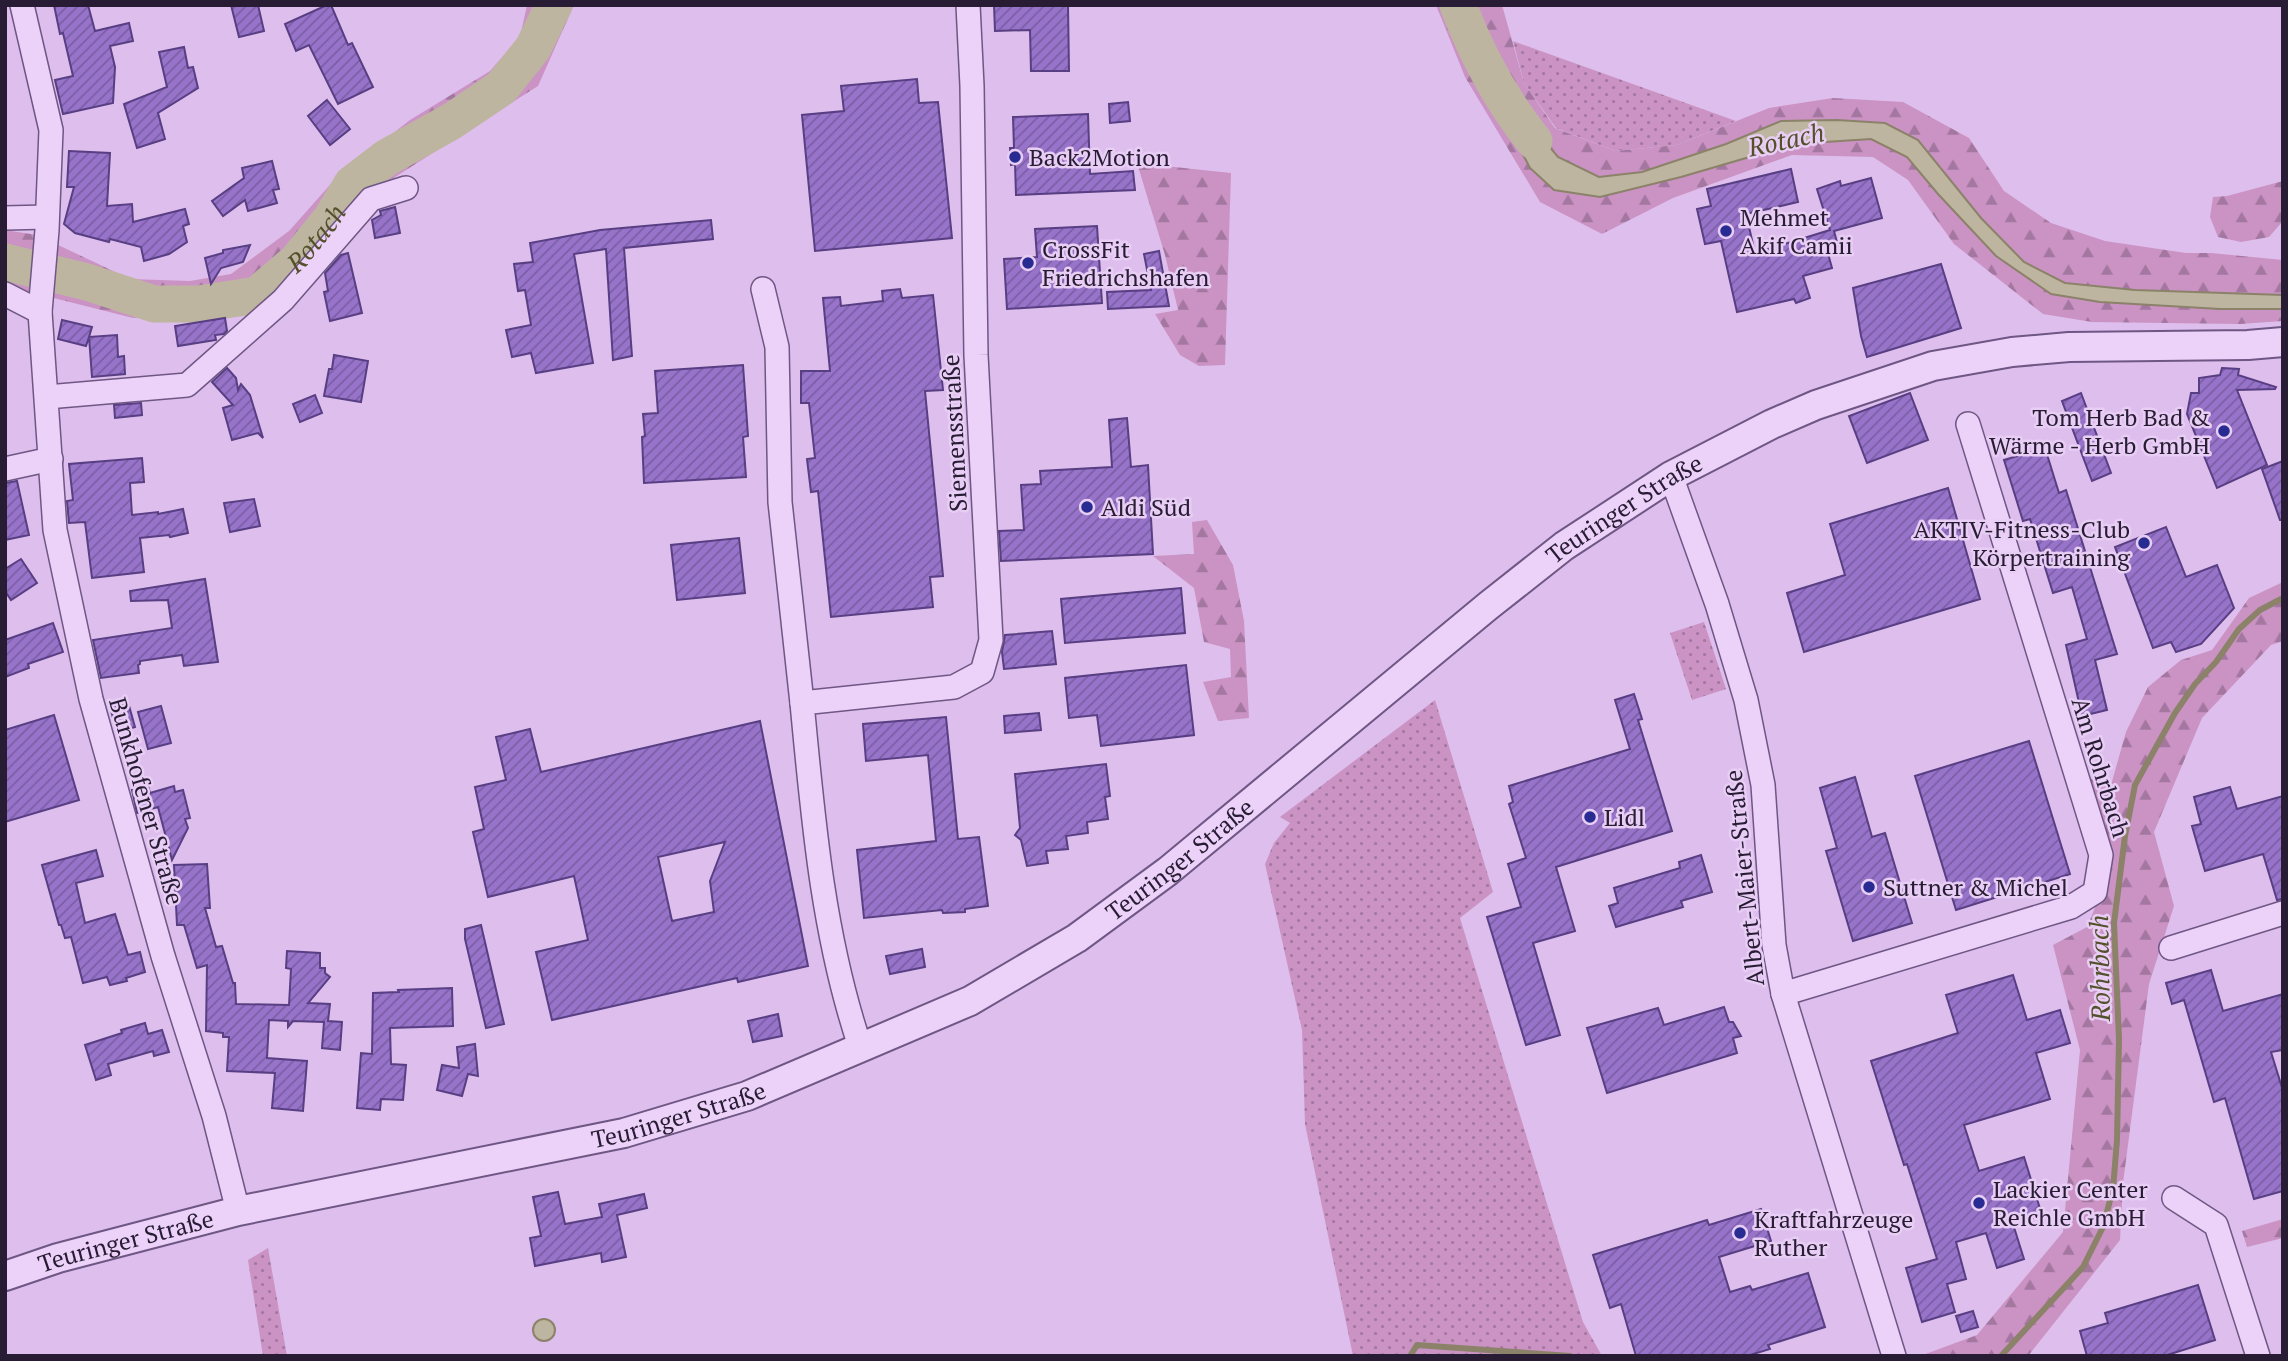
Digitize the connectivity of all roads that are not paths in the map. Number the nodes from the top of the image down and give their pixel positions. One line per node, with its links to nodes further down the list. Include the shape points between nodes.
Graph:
1 (968, 5): 15 (street, Siemensstraße, via 976,355 991,640 982,672 954,687)
2 (24, 6): 5 (street, Bunkhofener Straße, via 51,130)
3 (406, 188): 10 (street, via 371,200 283,300 187,385)
4 (5, 218): 5 (street)
5 (47, 224): 8 (street, Bunkhofener Straße)
6 (763, 289): 15 (street, via 777,347 779,502)
7 (5, 294): 8 (street)
8 (41, 302): 10 (street, Bunkhofener Straße)
9 (2283, 342): 14 (street, Teuringer Straße, via 2069,347 1933,366 1816,405)
10 (47, 397): 12 (street, Bunkhofener Straße)
11 (1968, 424): 18 (street, Am Rohrbach, via 2101,855 2095,892 2071,907)
12 (51, 460): 13 (street); 21 (street, Bunkhofener Straße, via 55,530 92,699)
13 (5, 469)
14 (1671, 476): 18 (street, Albert-Maier-Straße, via 1746,700 1763,785 1774,945); 19 (street, Teuringer Straße, via 1564,546 1168,871 1077,938 970,1001)
15 (802, 703): 19 (street, via 820,879 841,982)
16 (2283, 913): 17 (street)
17 (2171, 948)
18 (1783, 994): 23 (street, Albert-Maier-Straße)
19 (861, 1049): 21 (street, Teuringer Straße, via 747,1096 624,1133)
20 (2174, 1198): 24 (street, via 2216,1225)
21 (238, 1211): 22 (street, Teuringer Straße)
22 (5, 1276)
23 (1894, 1356)
24 (2258, 1356)

